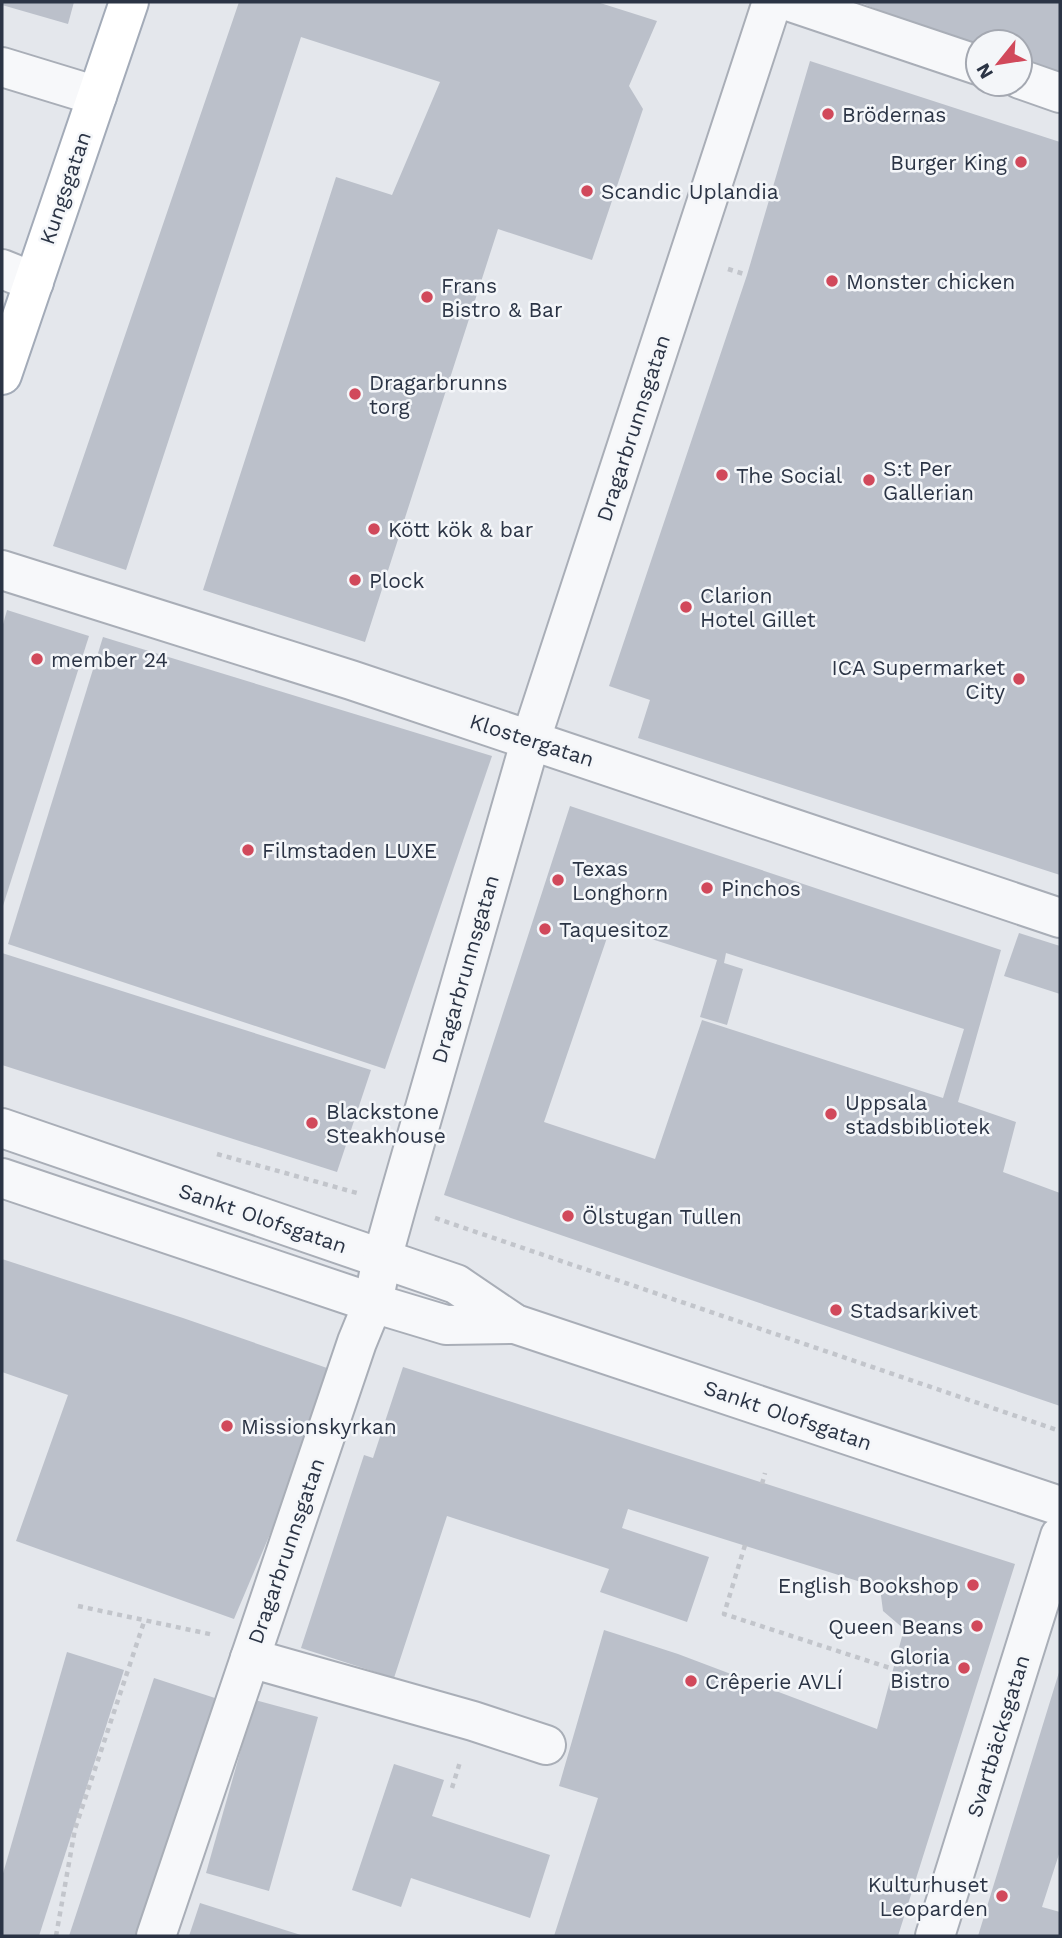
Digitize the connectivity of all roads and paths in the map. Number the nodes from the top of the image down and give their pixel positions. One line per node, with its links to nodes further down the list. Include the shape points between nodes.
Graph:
1 (129, 2): 8 (main road, Kungsgatan)
2 (772, 2): 12 (street, Dragarbrunnsgatan)
3 (791, 2): 4 (street)
4 (964, 60)
5 (2, 67): 8 (street)
6 (1034, 84): 7 (street)
7 (1060, 93)
8 (97, 96): 9 (main road, Kungsgatan)
9 (18, 275): 10 (main road, Kungsgatan)
10 (2, 375)
11 (2, 570): 12 (street, Klostergatan)
12 (531, 739): 13 (street, Klostergatan); 16 (street, Dragarbrunnsgatan)
13 (1060, 918)
14 (2, 1128): 17 (street, Sankt Olofsgatan)
15 (2, 1178): 18 (street, Sankt Olofsgatan)
16 (397, 1205): 17 (street, Dragarbrunnsgatan); 20 (path)
17 (382, 1259): 18 (street, Dragarbrunnsgatan); 19 (street, Sankt Olofsgatan, via 457,1284)
18 (373, 1303): 19 (street, Sankt Olofsgatan, via 446,1325); 28 (street, Dragarbrunnsgatan)
19 (515, 1324): 23 (street, Sankt Olofsgatan)
20 (1060, 1431)
21 (765, 1472): 22 (path)
22 (762, 1483)
23 (1060, 1506)
24 (1060, 1536): 33 (street, Svartbäcksgatan)
25 (745, 1545): 29 (path, via 724,1614)
26 (78, 1606): 27 (path)
27 (144, 1622): 28 (path); 31 (path, via 75,1829)
28 (253, 1651): 30 (street); 32 (street, Dragarbrunnsgatan)
29 (893, 1669)
30 (546, 1745)
31 (56, 1936)
32 (156, 1936)
33 (935, 1936)

